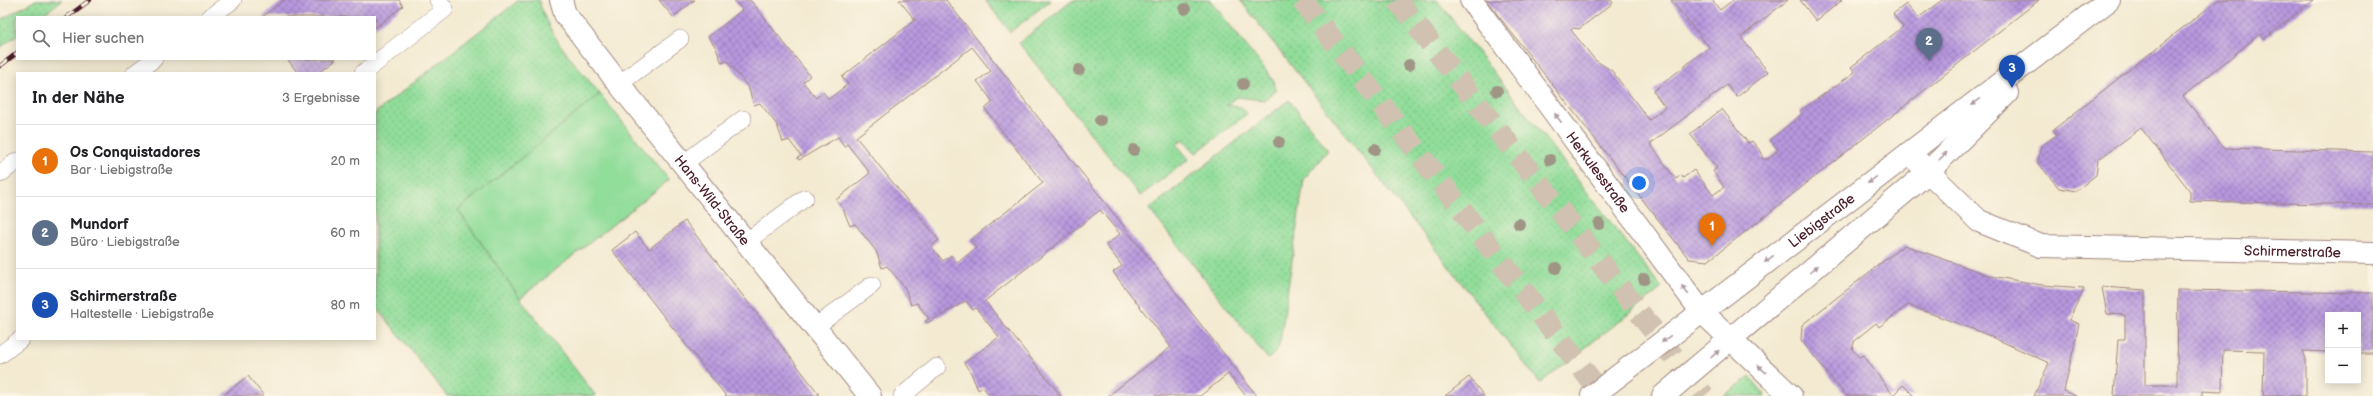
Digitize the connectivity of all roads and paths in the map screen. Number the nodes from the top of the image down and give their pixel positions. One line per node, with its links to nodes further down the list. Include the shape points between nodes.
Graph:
1 (233, 0): 6 (lane)
2 (438, 0): 11 (lane, via 445,9)
3 (561, 0): 12 (street, Hans-Wild-Straße, via 565,14)
4 (1470, 0): 23 (street, Herkulesstraße, one-way to 4)
5 (2109, 0): 8 (street, Liebigstraße)
6 (211, 16)
7 (680, 38): 12 (lane)
8 (2052, 46): 14 (street, Liebigstraße, one-way to 14); 17 (street, Liebigstraße, one-way to 8)
9 (153, 60): 10 (lane)
10 (136, 72)
11 (364, 72)
12 (619, 84): 16 (street, Hans-Wild-Straße)
13 (743, 119): 16 (lane)
14 (1909, 153): 17 (street, Schirmerstraße); 23 (street, Liebigstraße, one-way to 23)
15 (16, 162): 18 (lane)
16 (683, 164): 20 (street, Hans-Wild-Straße)
17 (1927, 173): 21 (street, Schirmerstraße, via 1979,221 2041,246); 25 (street, Liebigstraße, one-way to 17)
18 (0, 174)
19 (805, 198): 20 (lane)
20 (746, 242): 24 (street, Hans-Wild-Straße)
21 (2373, 253)
22 (872, 284): 24 (lane)
23 (1701, 311): 25 (street, Herkulesstraße); 31 (street, Liebigstraße, one-way to 31)
24 (815, 327): 29 (street, Hans-Wild-Straße)
25 (1731, 339): 32 (street, Liebigstraße, one-way to 25); 33 (street, Herkulesstraße, one-way to 25)
26 (20, 340): 27 (lane)
27 (0, 355)
28 (937, 367): 30 (lane)
29 (870, 396)
30 (902, 396)
31 (1592, 396)
32 (1663, 396)
33 (1791, 396)

